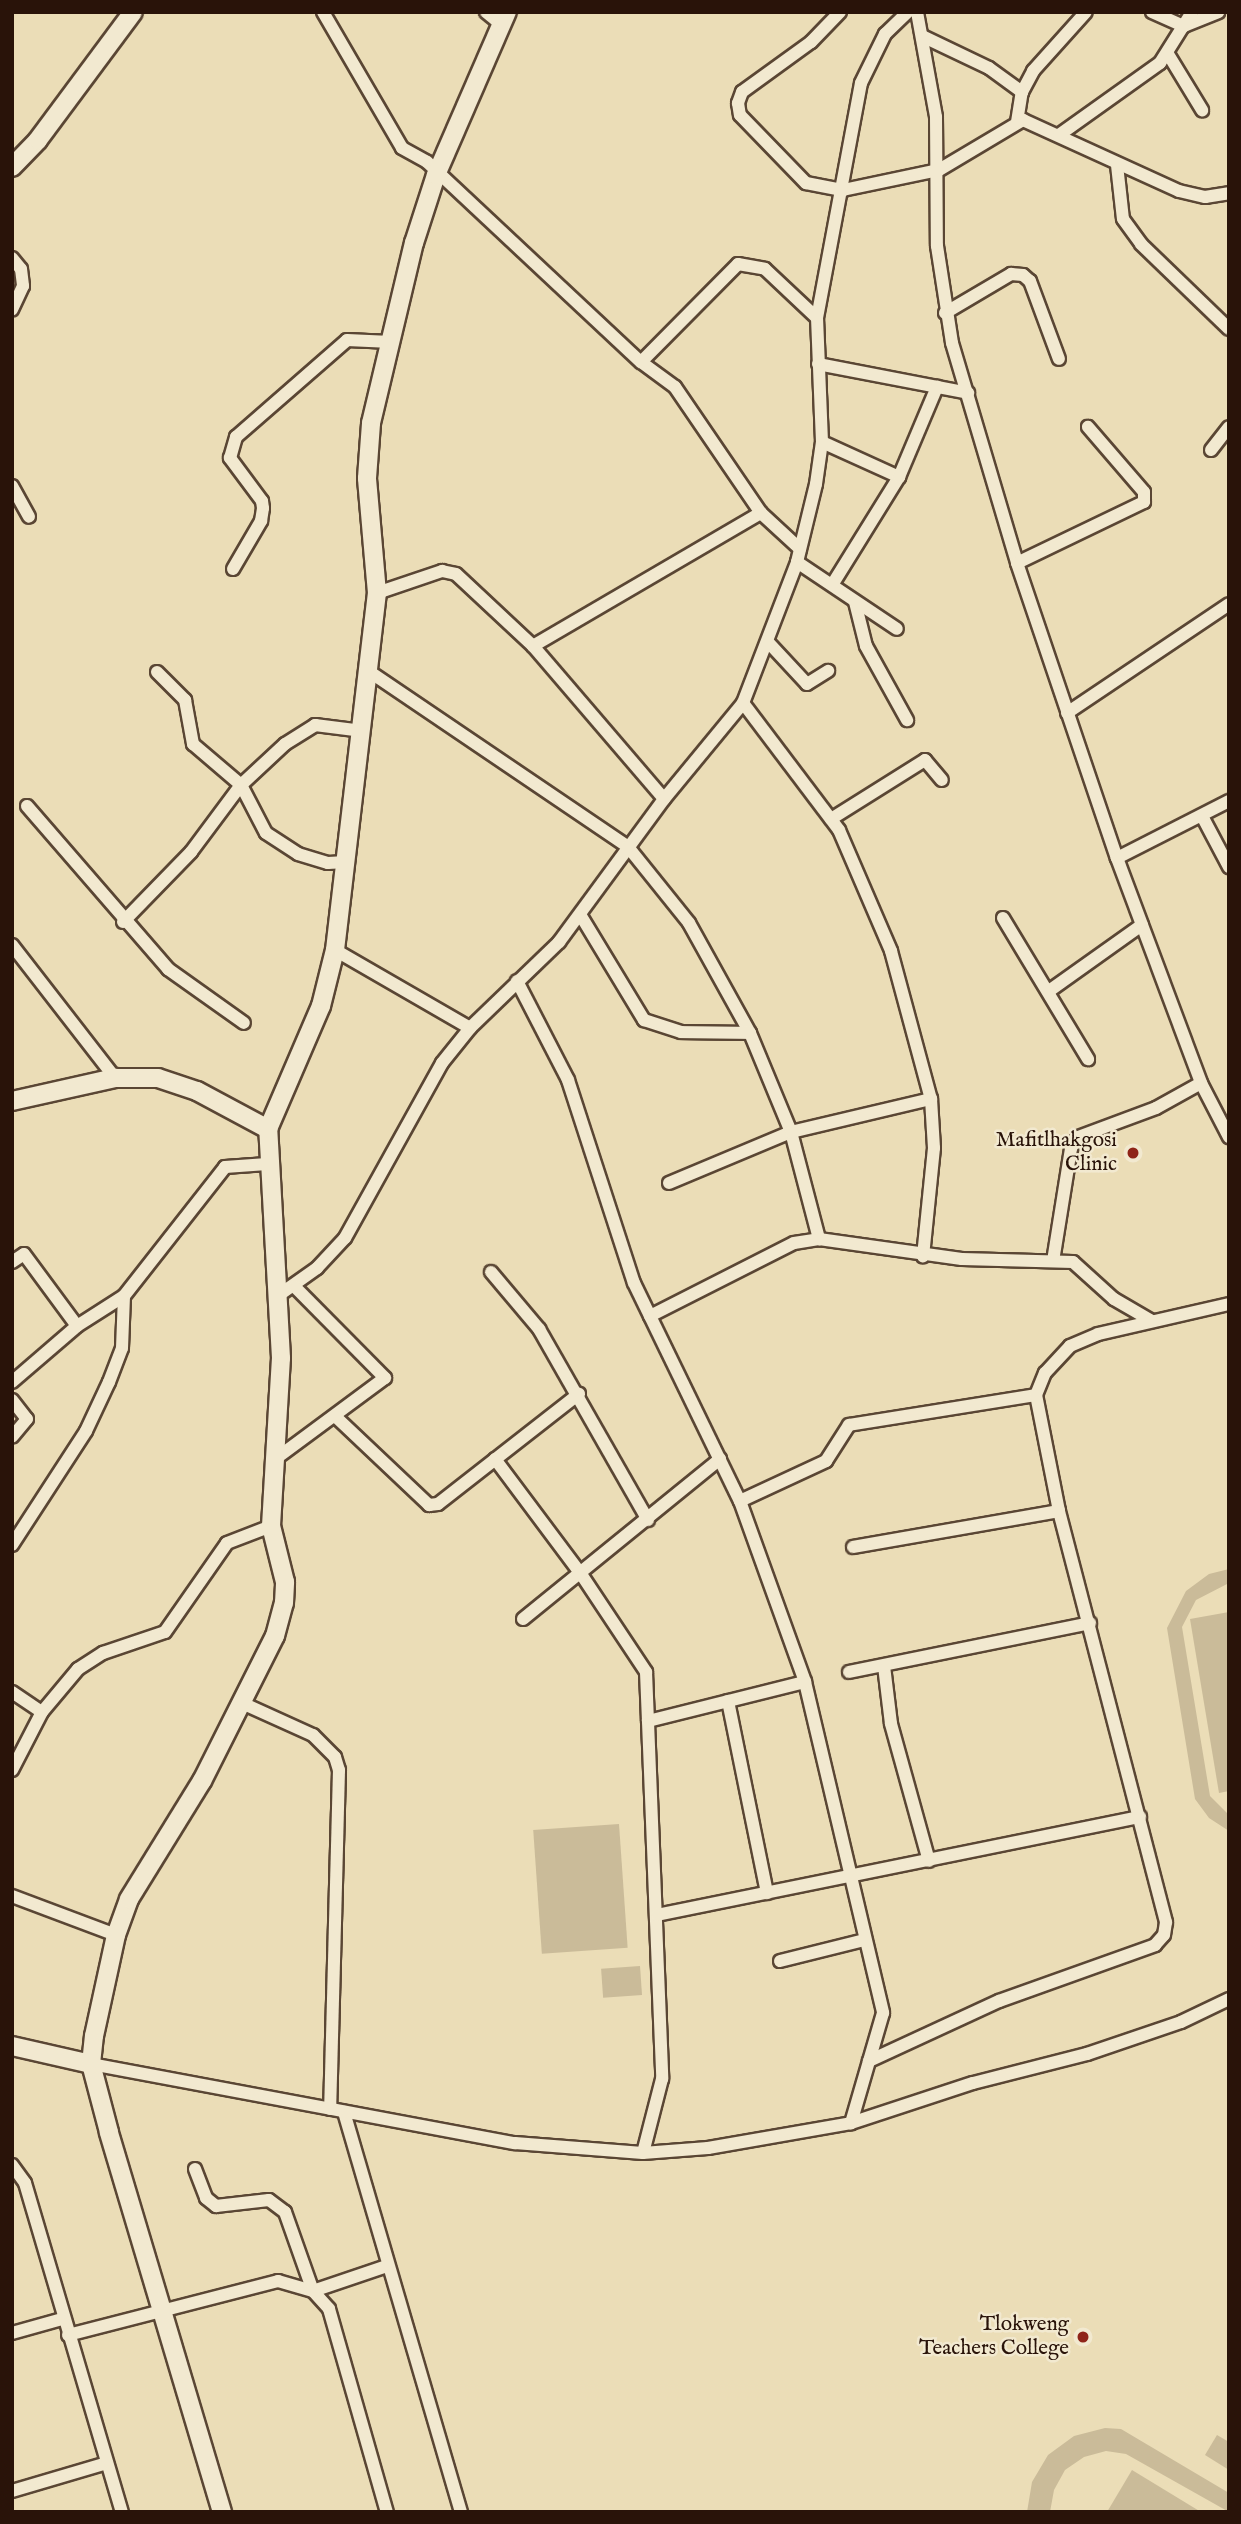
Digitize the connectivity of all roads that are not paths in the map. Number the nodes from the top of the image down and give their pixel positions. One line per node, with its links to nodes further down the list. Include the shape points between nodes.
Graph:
1 (133, 12): 20 (street, via 38,140)
2 (323, 12): 22 (street, via 402,148 427,162)
3 (486, 12): 11 (street)
4 (840, 12): 23 (street, via 811,42 742,92 738,110 796,177 812,186)
5 (908, 12): 23 (street, via 885,34 868,64)
6 (917, 12): 13 (street)
7 (1086, 12): 15 (street, via 1033,71)
8 (1152, 12): 12 (street)
9 (1192, 12): 12 (street)
10 (1218, 12): 12 (street)
11 (504, 18): 22 (street)
12 (1184, 26): 14 (street)
13 (922, 36): 15 (street, via 989,68); 21 (street, via 936,117)
14 (1168, 54): 16 (street); 18 (street)
15 (1022, 92): 17 (street)
16 (1202, 110)
17 (1017, 122): 18 (street, via 1031,122); 21 (street)
18 (1059, 135): 19 (street)
19 (1117, 165): 24 (street, via 1180,191 1205,197); 29 (street, via 1123,219 1141,244)
20 (12, 167)
21 (939, 170): 23 (street); 27 (street, via 937,246)
22 (436, 175): 30 (street); 32 (street)
23 (843, 190): 28 (street)
24 (1229, 193)
25 (12, 258): 26 (street, via 23,280)
26 (12, 310)
27 (945, 313): 31 (street, via 1011,274 1023,275); 35 (street)
28 (817, 318): 32 (street, via 773,275 738,264); 33 (street)
29 (1228, 326)
30 (382, 341): 46 (street, via 347,340 236,437 230,458 263,508 261,521); 48 (street, via 368,455)
31 (1059, 359)
32 (640, 362): 42 (street, via 676,387)
33 (818, 364): 34 (street); 38 (street)
34 (937, 387): 35 (street); 40 (street)
35 (968, 393): 45 (street)
36 (1088, 427): 45 (street, via 1144,492 1144,502)
37 (1229, 427): 39 (street)
38 (822, 442): 40 (street); 44 (street)
39 (1212, 450)
40 (899, 477): 47 (street)
41 (12, 486): 43 (street)
42 (761, 513): 44 (street); 53 (street)
43 (29, 517)
44 (799, 556): 47 (street); 52 (street)
45 (1017, 564): 58 (street)
46 (233, 569)
47 (832, 585): 49 (street)
48 (377, 593): 53 (street, via 450,571 471,585); 55 (street)
49 (855, 602): 51 (street); 59 (street, via 866,646)
50 (1229, 604): 58 (street)
51 (897, 629)
52 (768, 642): 54 (street, via 807,684); 57 (street)
53 (533, 646): 63 (street)
54 (828, 671)
55 (370, 672): 60 (street); 68 (street)
56 (157, 673): 62 (street, via 185,700 193,744)
57 (743, 703): 63 (street); 67 (street)
58 (1067, 713): 69 (street)
59 (906, 720)
60 (363, 731): 62 (street, via 315,725 285,744); 70 (street)
61 (942, 780): 67 (street, via 925,760)
62 (241, 785): 70 (street, via 267,833 283,845 328,863); 74 (street, via 191,852)
63 (664, 799): 68 (street)
64 (1229, 801): 66 (street)
65 (27, 806): 74 (street)
66 (1202, 816): 69 (street); 71 (street)
67 (831, 819): 86 (street, via 891,951)
68 (628, 848): 72 (street); 82 (street, via 689,923)
69 (1117, 858): 75 (street)
70 (346, 862): 77 (street)
71 (1229, 867)
72 (581, 916): 78 (street); 82 (street, via 644,1020 681,1032)
73 (1003, 918): 79 (street)
74 (123, 922): 80 (street, via 168,969)
75 (1142, 925): 79 (street); 85 (street)
76 (12, 945): 84 (street)
77 (335, 950): 81 (street); 88 (street, via 321,1006)
78 (517, 981): 81 (street); 101 (street, via 568,1080 600,1169 615,1233)
79 (1049, 991): 83 (street)
80 (244, 1023)
81 (470, 1028): 98 (street, via 442,1063 345,1238)
82 (750, 1033): 89 (street)
83 (1088, 1059)
84 (115, 1078): 87 (street); 88 (street, via 137,1076 180,1083)
85 (1201, 1083): 90 (street); 95 (street, via 1156,1108 1078,1137 1071,1148)
86 (931, 1099): 89 (street); 94 (street, via 934,1148)
87 (12, 1101)
88 (268, 1129): 91 (street)
89 (791, 1132): 92 (street); 93 (street)
90 (1229, 1137)
91 (267, 1164): 98 (street); 99 (street, via 225,1167)
92 (668, 1182)
93 (819, 1239): 94 (street); 101 (street, via 794,1243)
94 (923, 1255): 95 (street)
95 (1053, 1261): 102 (street, via 1079,1266 1114,1299)
96 (12, 1262): 103 (street, via 24,1254)
97 (491, 1272): 105 (street, via 539,1329)
98 (286, 1290): 108 (street, via 385,1375 383,1382); 111 (street)
99 (124, 1296): 103 (street); 117 (street, via 122,1348 109,1382 86,1431)
100 (1229, 1304): 102 (street)
101 (650, 1316): 110 (street)
102 (1152, 1321): 106 (street, via 1070,1346 1045,1373)
103 (77, 1326): 104 (street)
104 (12, 1382)
105 (579, 1394): 112 (street); 115 (street)
106 (1036, 1395): 113 (street, via 849,1425 826,1461); 114 (street)
107 (12, 1400): 109 (street, via 27,1419)
108 (337, 1418): 111 (street); 112 (street, via 429,1505 438,1504)
109 (12, 1437)
110 (720, 1459): 113 (street); 115 (street)
111 (274, 1460): 116 (street)
112 (495, 1460): 119 (street)
113 (740, 1501): 124 (street)
114 (1059, 1511): 118 (street); 121 (street)
115 (648, 1520): 119 (street)
116 (271, 1526): 127 (street, via 285,1581 284,1603 275,1636); 128 (street, via 227,1543 165,1632 92,1659)
117 (12, 1545)
118 (853, 1547)
119 (582, 1574): 120 (street); 129 (street, via 643,1662)
120 (523, 1619)
121 (1090, 1623): 122 (street); 131 (street)
122 (884, 1666): 123 (street); 132 (street, via 891,1724)
123 (849, 1672)
124 (805, 1682): 126 (street); 133 (street)
125 (12, 1692): 128 (street)
126 (728, 1701): 129 (street); 134 (street)
127 (242, 1703): 137 (street, via 202,1781 129,1899); 144 (street, via 313,1735 335,1756 339,1770)
128 (42, 1712): 130 (street)
129 (648, 1721): 136 (street)
130 (12, 1770)
131 (1140, 1817): 132 (street); 142 (street, via 1167,1922 1161,1941 999,2001)
132 (929, 1861): 133 (street)
133 (850, 1878): 134 (street); 138 (street)
134 (767, 1894): 136 (street)
135 (12, 1896): 137 (street)
136 (657, 1914): 147 (street, via 663,2079)
137 (116, 1936): 143 (street)
138 (864, 1940): 139 (street); 142 (street, via 883,2014)
139 (780, 1961)
140 (1229, 1999): 146 (street, via 1181,2022 1087,2054 974,2082)
141 (12, 2046): 143 (street)
142 (869, 2061): 146 (street)
143 (91, 2064): 144 (street); 152 (street)
144 (330, 2109): 145 (street)
145 (344, 2112): 147 (street, via 558,2150); 150 (street)
146 (851, 2123): 147 (street, via 708,2148)
147 (643, 2153)
148 (12, 2165): 153 (street, via 25,2183)
149 (195, 2169): 151 (street, via 206,2198 216,2206 264,2200 279,2207)
150 (387, 2266): 151 (street); 161 (street)
151 (313, 2291): 152 (street, via 278,2281); 158 (street, via 329,2309)
152 (163, 2309): 155 (street); 160 (street)
153 (62, 2319): 154 (street); 155 (street)
154 (12, 2333)
155 (68, 2335): 156 (street)
156 (107, 2463): 157 (street); 159 (street)
157 (12, 2491)
158 (384, 2511)
159 (122, 2512)
160 (222, 2512)
161 (461, 2512)

